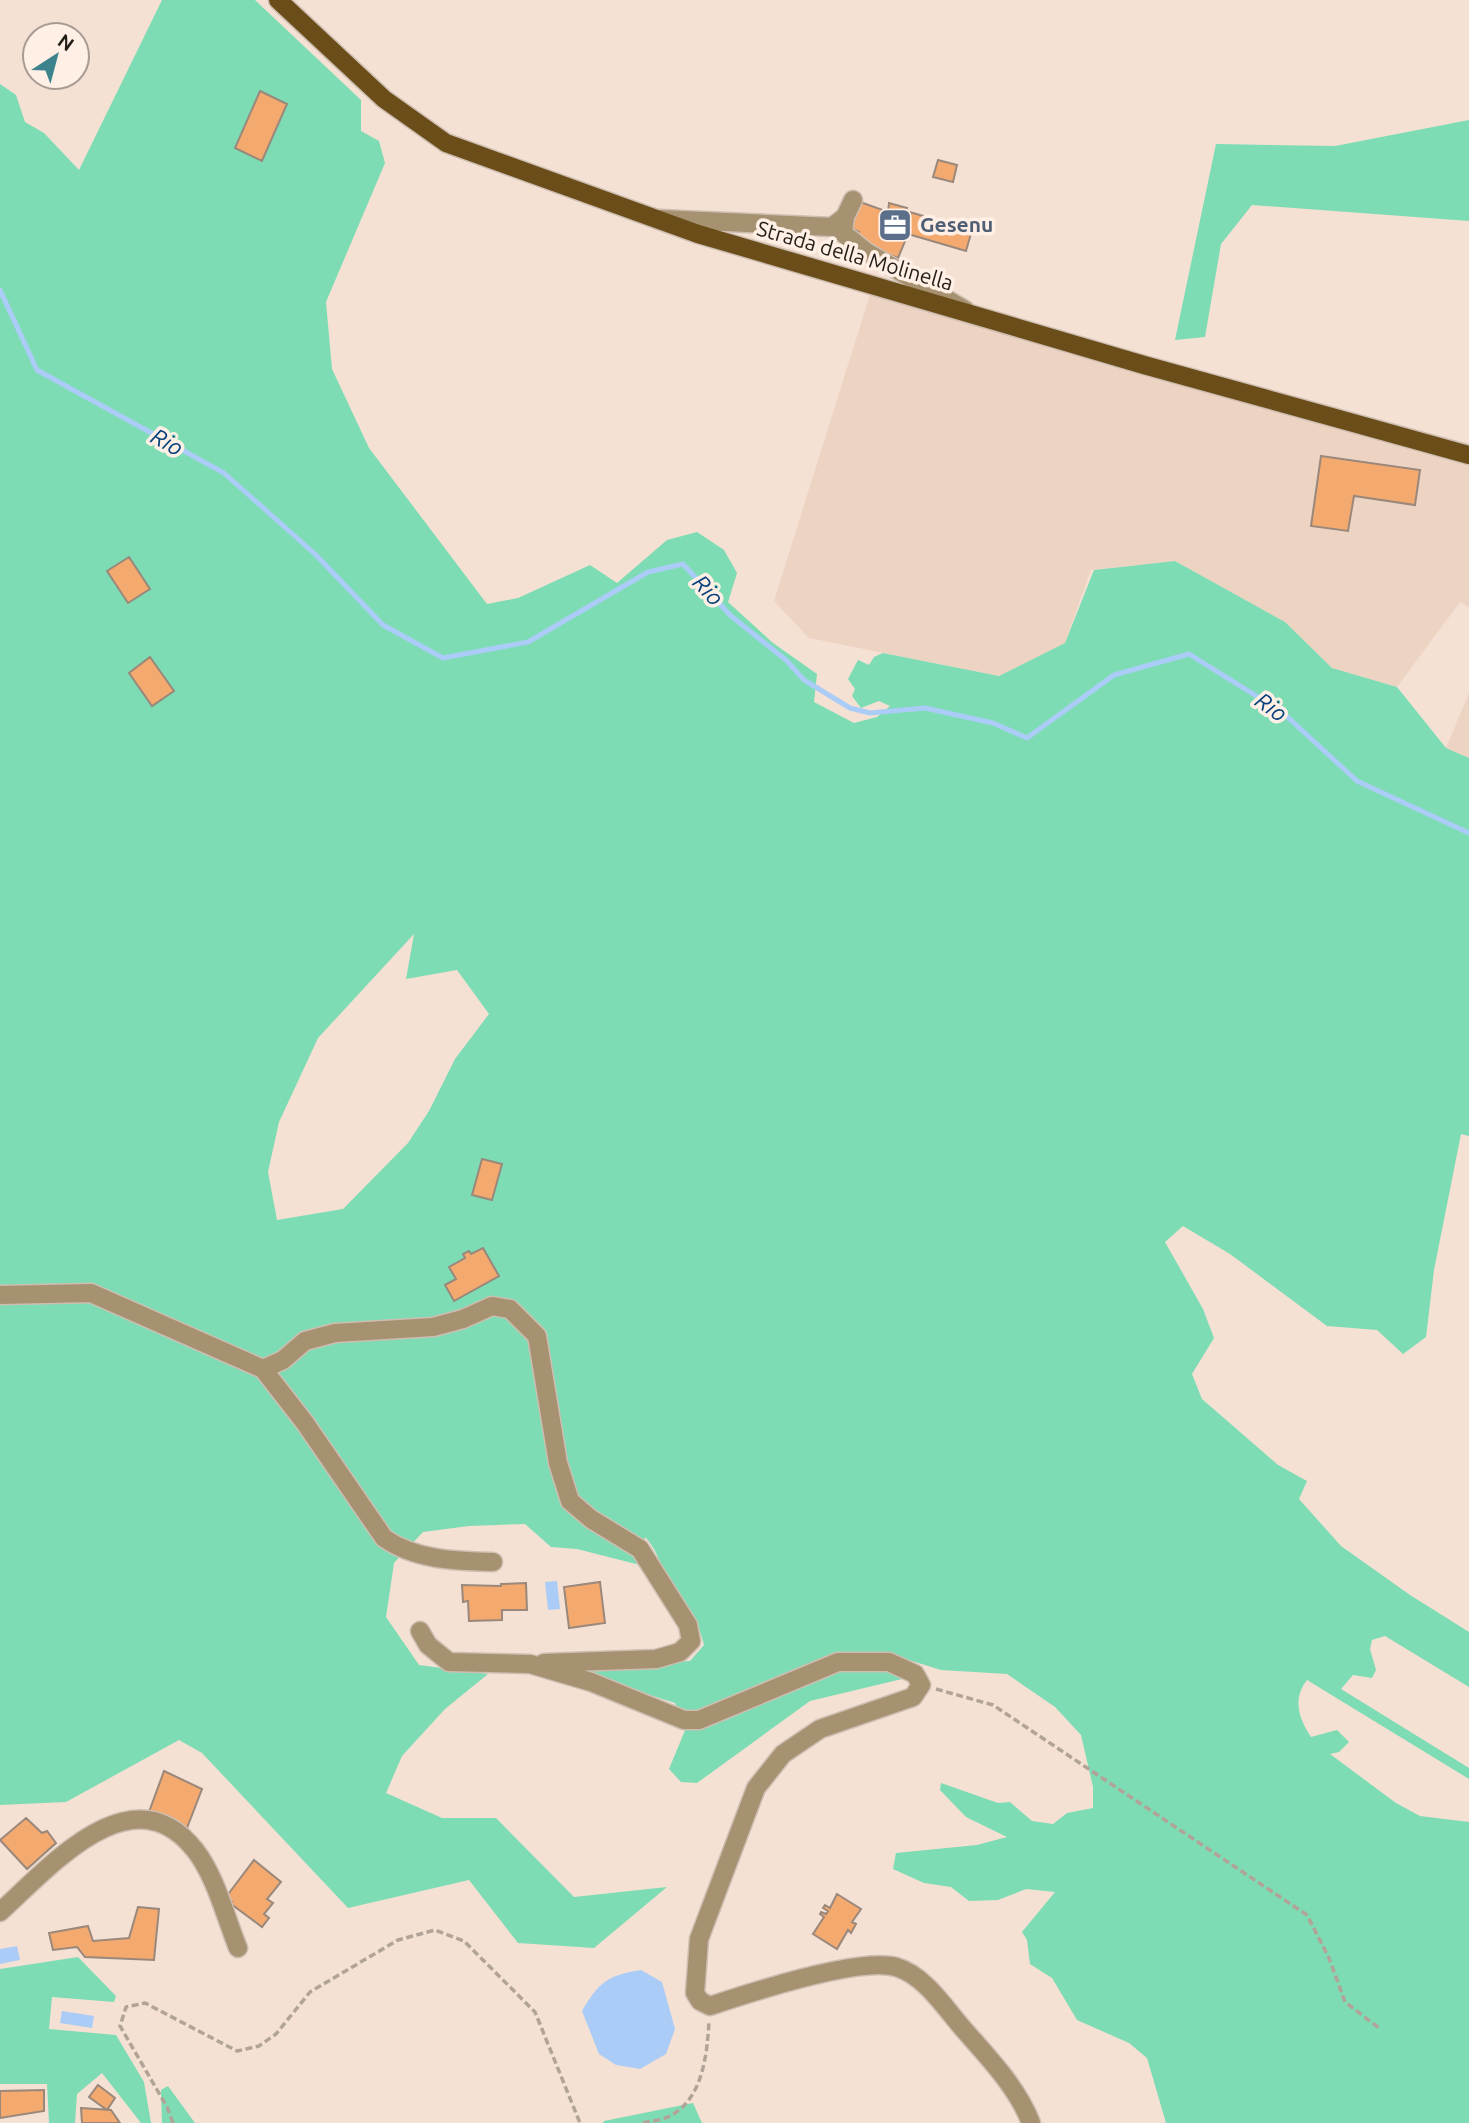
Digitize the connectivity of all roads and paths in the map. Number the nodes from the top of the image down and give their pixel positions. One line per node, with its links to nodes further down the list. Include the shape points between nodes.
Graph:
1 (278, 0): 4 (main road, Strada della Molinella, via 384,99 446,143)
2 (853, 200): 3 (street)
3 (845, 217): 4 (street, via 832,227); 5 (street, via 843,233 865,251)
4 (655, 219): 5 (main road, Strada della Molinella)
5 (970, 314): 6 (main road, Strada della Molinella)
6 (1469, 455)
7 (0, 1296): 8 (street, via 91,1293)
8 (263, 1369): 9 (street, via 384,1538 397,1548 447,1560); 11 (street, via 305,1341 325,1335 433,1327 492,1306 510,1309 528,1326 537,1336 558,1463 570,1501 640,1549 688,1625 691,1641 680,1652 656,1659)
9 (493, 1562)
10 (420, 1631): 11 (street, via 428,1645 449,1662)
11 (530, 1664): 12 (street, via 591,1682 684,1720 699,1720 838,1662 889,1662 915,1674)
12 (921, 1685): 15 (street, via 913,1697 820,1729 783,1754 756,1788 699,1939 695,1993); 16 (path, via 992,1705 1307,1915 1345,2002)
13 (0, 1912): 14 (street, via 76,1843 108,1825 144,1818 178,1832 195,1850)
14 (238, 1948)
15 (710, 2006): 19 (path, via 707,2059 691,2096 671,2116); 20 (street, via 836,1966 898,1967 923,1984 993,2063)
16 (1379, 2028)
17 (173, 2123): 18 (path, via 120,2026 126,2007 145,2003 237,2051 259,2046 276,2034 310,1992 398,1940 435,1930 464,1941 535,2012)
18 (580, 2123)
19 (643, 2123)
20 (1031, 2123)

